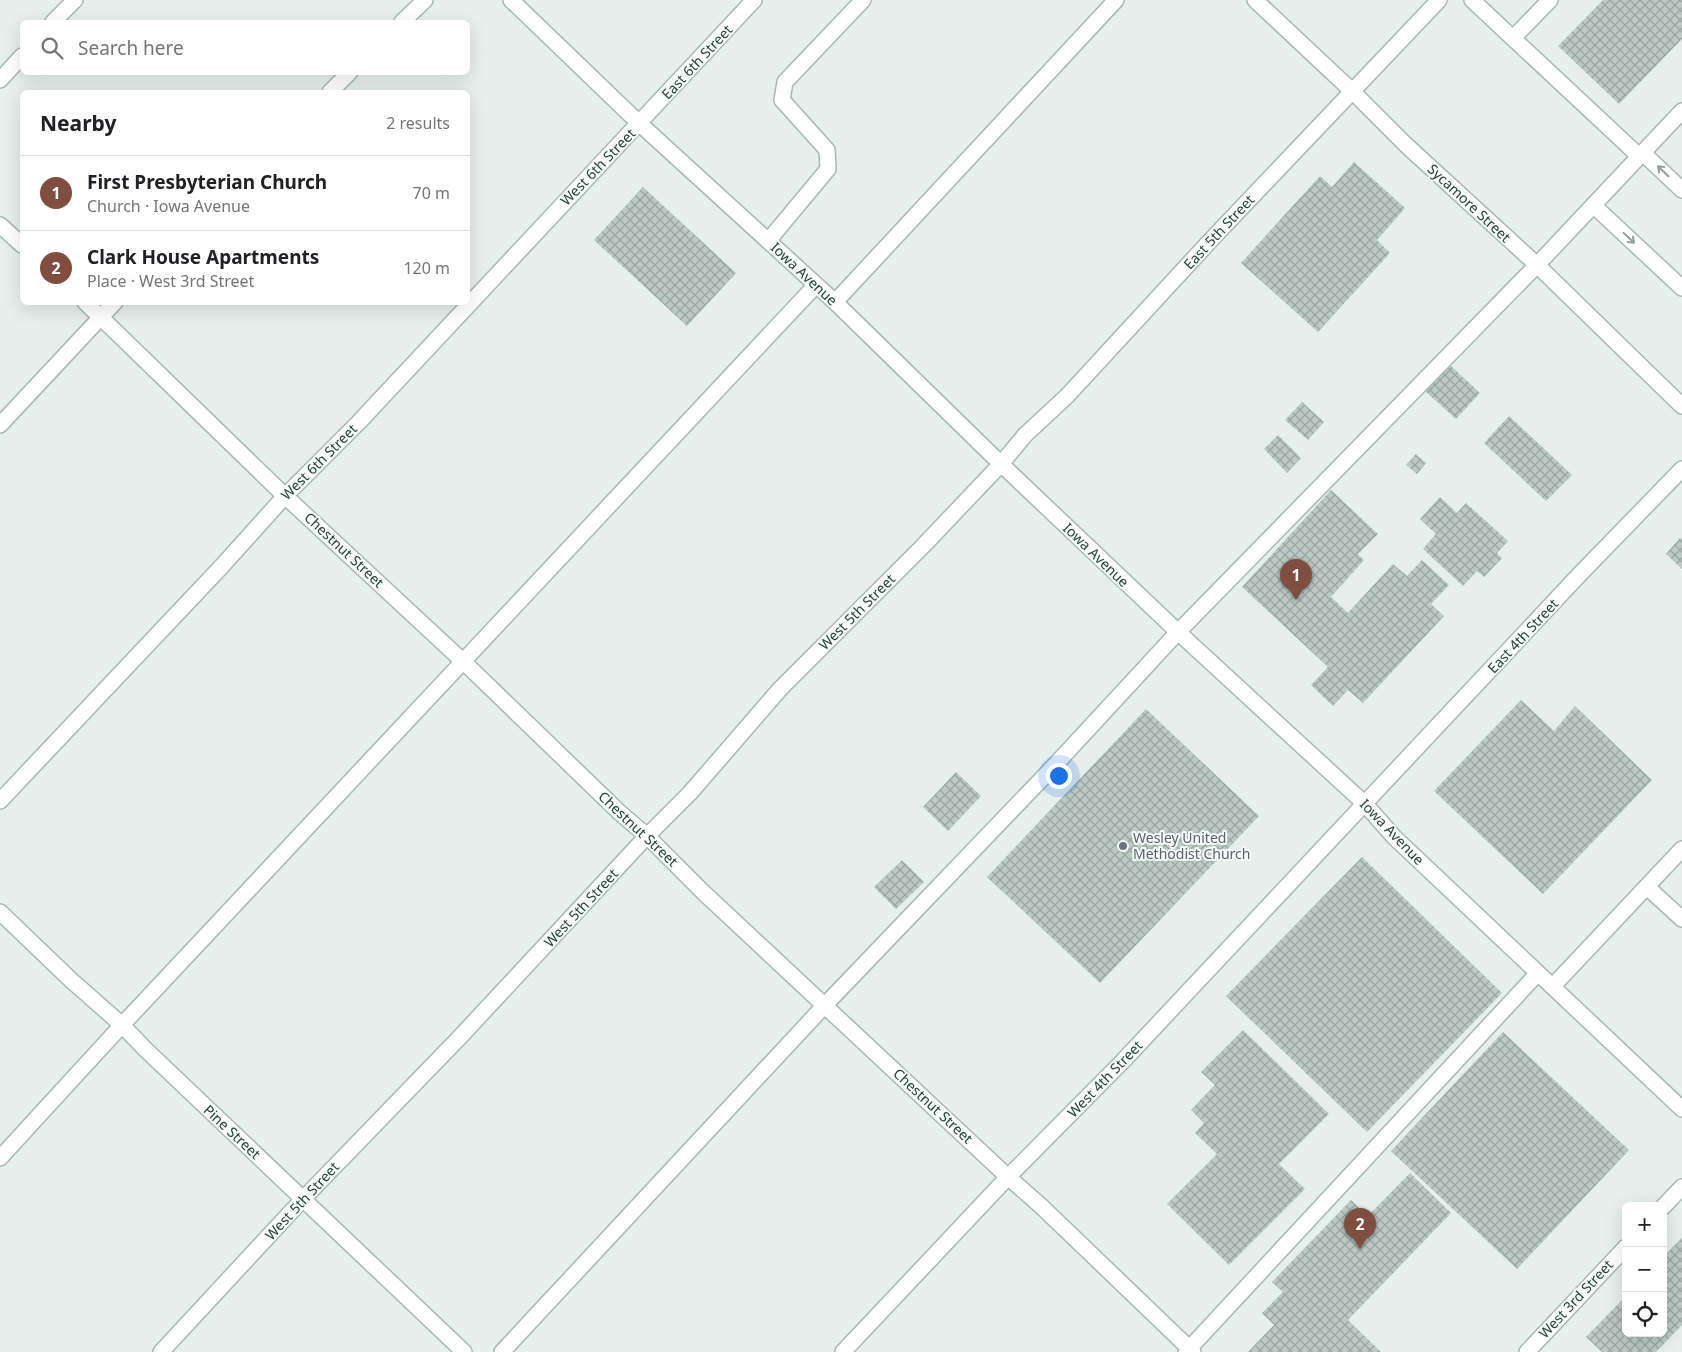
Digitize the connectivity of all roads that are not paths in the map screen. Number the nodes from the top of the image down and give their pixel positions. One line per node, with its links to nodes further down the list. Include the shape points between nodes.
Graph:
1 (75, 0): 11 (street)
2 (424, 0): 12 (street)
3 (511, 0): 20 (street, Iowa Avenue)
4 (754, 0): 20 (street, East 6th Street)
5 (863, 0): 25 (street, via 785,82 782,100 828,150 828,169)
6 (1116, 0): 30 (street)
7 (1255, 0): 18 (street, Sycamore Street)
8 (1438, 0): 18 (street, East 5th Street)
9 (1472, 0): 13 (street)
10 (1550, 0): 13 (street)
11 (55, 20)
12 (404, 20)
13 (1513, 38): 21 (street)
14 (20, 58): 16 (street)
15 (347, 75): 17 (street)
16 (0, 80)
17 (332, 90)
18 (1352, 91): 27 (street, Sycamore Street); 38 (street, East 5th Street)
19 (1682, 111): 21 (street)
20 (640, 124): 25 (street, Iowa Avenue); 31 (street, West 6th Street)
21 (1641, 154): 22 (street, one-way to 21); 23 (street)
22 (1682, 190)
23 (1593, 205): 27 (street); 29 (street, one-way to 29)
24 (0, 224): 26 (street)
25 (768, 241): 28 (street, Iowa Avenue)
26 (20, 243)
27 (1537, 265): 36 (street, Sycamore Street); 41 (street)
28 (816, 285): 30 (street, Iowa Avenue); 42 (street)
29 (1682, 288)
30 (835, 302): 38 (street, Iowa Avenue)
31 (470, 303)
32 (88, 305): 35 (street, Chestnut Street)
33 (111, 305): 35 (street)
34 (468, 305): 40 (street, West 6th Street)
35 (100, 317): 37 (street); 40 (street, Chestnut Street)
36 (1682, 406)
37 (0, 425)
38 (1001, 464): 41 (street, Iowa Avenue); 45 (street, West 5th Street, via 780,689 690,793)
39 (1682, 470): 44 (street, East 4th Street)
40 (285, 496): 42 (street, Chestnut Street); 43 (street, West 6th Street)
41 (1178, 632): 44 (street, Iowa Avenue); 52 (street, via 1050,771)
42 (463, 661): 45 (street, Chestnut Street); 53 (street)
43 (0, 801)
44 (1365, 804): 50 (street, Iowa Avenue, via 1394,837); 56 (street, West 4th Street, via 1122,1062)
45 (648, 836): 52 (street, Chestnut Street); 58 (street, West 5th Street)
46 (1682, 850): 47 (street)
47 (1647, 887): 49 (street); 51 (street)
48 (0, 912): 53 (street, Pine Street)
49 (1682, 918)
50 (1538, 973): 51 (street, Iowa Avenue); 61 (street)
51 (1553, 986): 54 (street, Iowa Avenue)
52 (824, 1005): 56 (street, Chestnut Street); 64 (street)
53 (122, 1025): 55 (street); 58 (street, Pine Street)
54 (1682, 1109)
55 (0, 1158)
56 (1008, 1177): 61 (street, Chestnut Street); 65 (street, West 4th Street)
57 (1682, 1187): 59 (street)
58 (303, 1199): 62 (street, West 5th Street); 63 (street, Pine Street)
59 (1667, 1203)
60 (1625, 1247): 66 (street, West 3rd Street)
61 (1190, 1351)
62 (161, 1352)
63 (464, 1352)
64 (502, 1352)
65 (843, 1352)
66 (1527, 1352)

